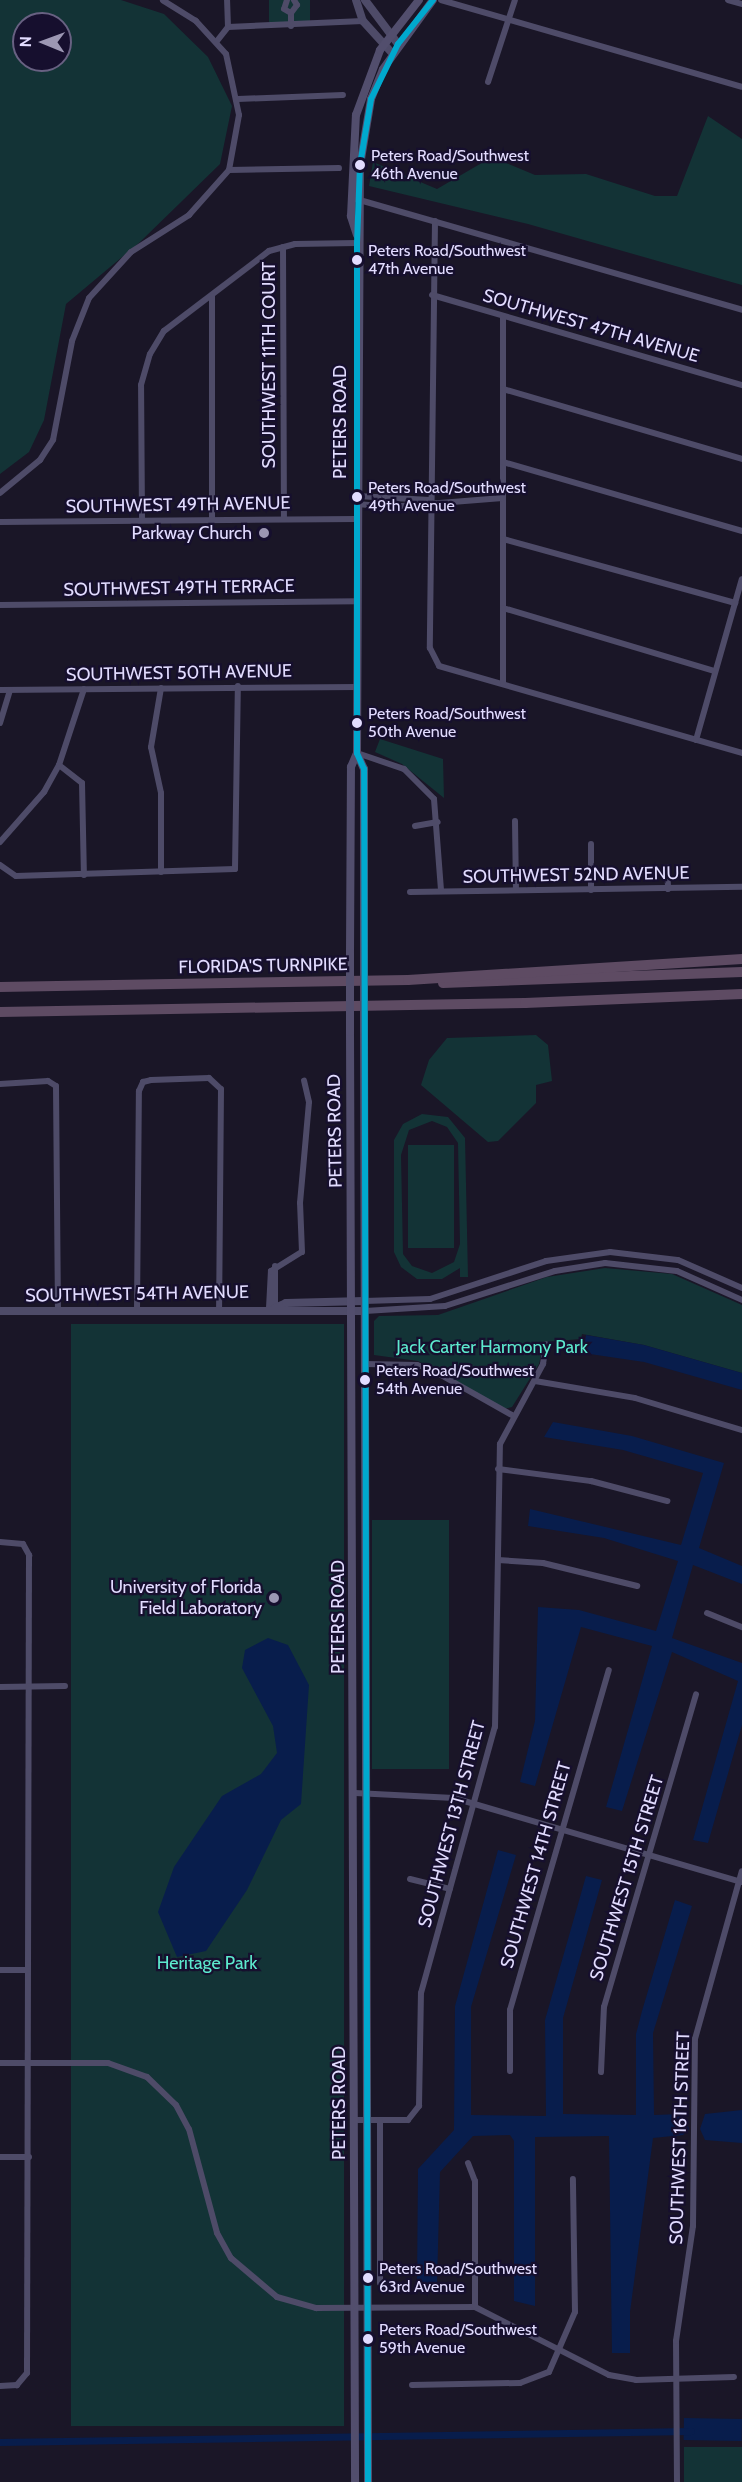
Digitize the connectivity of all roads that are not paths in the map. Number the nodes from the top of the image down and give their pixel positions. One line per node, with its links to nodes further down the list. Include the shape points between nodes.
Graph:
1 (163, 0): 19 (street)
2 (227, 0): 17 (street)
3 (287, 0): 13 (street, via 284,9)
4 (294, 0): 13 (street, via 297,8)
5 (356, 0): 15 (street)
6 (364, 0): 18 (street)
7 (418, 0): 18 (main road, PETERS ROAD)
8 (433, 0): 20 (main road, PETERS ROAD)
9 (441, 0): 14 (street)
10 (515, 0): 14 (street)
11 (728, 0): 12 (street)
12 (742, 4)
13 (291, 13): 16 (street)
14 (509, 19): 23 (street); 24 (street)
15 (363, 21): 16 (street); 21 (street)
16 (291, 26): 17 (street)
17 (228, 27): 19 (street)
18 (389, 36): 20 (street); 21 (main road, PETERS ROAD)
19 (217, 41): 26 (street)
20 (398, 44): 22 (main road, PETERS ROAD)
21 (383, 45): 22 (street); 29 (main road, PETERS ROAD, via 356,116)
22 (392, 52): 30 (main road, PETERS ROAD, via 365,123)
23 (488, 82)
24 (742, 87)
25 (343, 95): 26 (street)
26 (238, 99): 28 (street)
27 (339, 168): 28 (street)
28 (229, 170): 42 (street, via 189,215 131,252 89,298 72,341 53,440 40,460)
29 (351, 198): 30 (street); 32 (main road, PETERS ROAD)
30 (361, 200): 31 (street); 32 (main road, PETERS ROAD)
31 (435, 221): 34 (street); 36 (street)
32 (357, 239): 33 (street); 44 (main road, PETERS ROAD)
33 (283, 247): 35 (street, via 269,251); 46 (street, SOUTHWEST 11TH COURT)
34 (432, 295): 37 (street, SOUTHWEST 47TH AVENUE); 45 (street)
35 (212, 296): 48 (street, via 184,311 150,354 141,385); 49 (street)
36 (742, 310)
37 (503, 316): 38 (street, SOUTHWEST 47TH AVENUE); 39 (street)
38 (742, 385)
39 (503, 389): 40 (street); 41 (street)
40 (742, 459)
41 (503, 462): 43 (street); 51 (street)
42 (0, 493)
43 (503, 498): 45 (street); 52 (street)
44 (357, 500): 45 (street); 45 (street, via 389,507); 47 (main road, PETERS ROAD)
45 (430, 500): 59 (street, via 430,648 439,666)
46 (284, 519): 47 (street, SOUTHWEST 49TH AVENUE); 49 (street, SOUTHWEST 49TH AVENUE)
47 (357, 519): 54 (main road, PETERS ROAD)
48 (142, 520): 49 (street, SOUTHWEST 49TH AVENUE); 50 (street, SOUTHWEST 49TH AVENUE)
49 (212, 520)
50 (0, 522)
51 (742, 531)
52 (503, 539): 55 (street); 57 (street)
53 (742, 579): 55 (street)
54 (358, 601): 56 (street, SOUTHWEST 49TH TERRACE); 61 (main road, PETERS ROAD)
55 (735, 603): 58 (street)
56 (0, 605)
57 (503, 608): 58 (street); 59 (street)
58 (716, 671): 67 (street)
59 (503, 683): 67 (street)
60 (238, 686): 61 (street, SOUTHWEST 50TH AVENUE); 62 (street, SOUTHWEST 50TH AVENUE); 78 (street, via 235,870)
61 (358, 687): 68 (main road, PETERS ROAD)
62 (161, 688): 63 (street, SOUTHWEST 50TH AVENUE); 78 (street, via 151,747 161,793)
63 (84, 689): 65 (street, SOUTHWEST 50TH AVENUE); 70 (street)
64 (0, 690): 65 (street, SOUTHWEST 50TH AVENUE)
65 (10, 690): 66 (street)
66 (0, 723)
67 (696, 740): 69 (street)
68 (357, 753): 72 (street, via 404,769 427,791); 96 (main road, PETERS ROAD, bridge, via 351,767); 97 (main road, PETERS ROAD, bridge, via 364,769)
69 (742, 753)
70 (59, 765): 74 (street, via 44,792); 79 (street, via 82,783)
71 (515, 821): 82 (street)
72 (438, 822): 73 (street); 84 (street)
73 (415, 826)
74 (0, 842)
75 (591, 844): 83 (street)
76 (0, 865): 79 (street, via 16,876)
77 (667, 867): 81 (street)
78 (161, 873): 79 (street)
79 (84, 875)
80 (742, 887): 81 (street, SOUTHWEST 52ND AVENUE)
81 (668, 889): 83 (street, SOUTHWEST 52ND AVENUE)
82 (516, 890): 83 (street, SOUTHWEST 52ND AVENUE); 84 (street, SOUTHWEST 52ND AVENUE)
83 (591, 890)
84 (441, 891): 85 (street, SOUTHWEST 52ND AVENUE)
85 (410, 892)
86 (742, 958): 88 (highway, FLORIDA'S TURNPIKE)
87 (742, 972): 88 (highway, via 470,986)
88 (408, 980): 89 (highway, FLORIDA'S TURNPIKE)
89 (0, 987)
90 (742, 994): 91 (highway, via 525,1003)
91 (0, 1011)
92 (304, 1081): 98 (street, via 309,1102 300,1203 302,1252 275,1266)
93 (0, 1084): 101 (street, via 48,1081 56,1086)
94 (742, 1288): 97 (street, SOUTHWEST 54TH AVENUE, via 678,1260 605,1252 546,1262 443,1296)
95 (742, 1300): 104 (street, SOUTHWEST 54TH AVENUE, via 677,1271 605,1263 548,1273 445,1306)
96 (353, 1301): 97 (street, SOUTHWEST 54TH AVENUE); 98 (street, SOUTHWEST 54TH AVENUE, via 286,1303); 103 (main road, PETERS ROAD)
97 (364, 1301): 104 (main road, PETERS ROAD)
98 (272, 1308): 100 (street, SOUTHWEST 54TH AVENUE); 103 (street, SOUTHWEST 54TH AVENUE)
99 (137, 1309): 100 (street, SOUTHWEST 54TH AVENUE); 100 (street, via 143,1082 209,1078 217,1082); 101 (street, SOUTHWEST 54TH AVENUE)
100 (219, 1309)
101 (58, 1310): 102 (street, SOUTHWEST 54TH AVENUE)
102 (0, 1311)
103 (353, 1311): 104 (street, SOUTHWEST 54TH AVENUE); 122 (main road, PETERS ROAD)
104 (364, 1311): 106 (main road, PETERS ROAD)
105 (546, 1344): 107 (street, SOUTHWEST 13TH STREET)
106 (365, 1364): 108 (street, via 432,1370); 123 (main road, PETERS ROAD)
107 (535, 1381): 108 (street, SOUTHWEST 13TH STREET); 109 (street, via 635,1398)
108 (512, 1415): 110 (street, SOUTHWEST 13TH STREET, via 500,1443)
109 (742, 1430)
110 (498, 1469): 111 (street, via 591,1481); 113 (street, SOUTHWEST 13TH STREET)
111 (667, 1501)
112 (0, 1542): 118 (street, via 22,1544 29,1555)
113 (498, 1560): 114 (street, via 543,1563); 124 (street, SOUTHWEST 13TH STREET, via 497,1710)
114 (637, 1586)
115 (707, 1613): 116 (street)
116 (742, 1627)
117 (609, 1670): 125 (street, SOUTHWEST 14TH STREET)
118 (28, 1686): 119 (street); 120 (street); 132 (street)
119 (65, 1686)
120 (0, 1687)
121 (696, 1694): 126 (street, SOUTHWEST 15TH STREET)
122 (355, 1792): 123 (street); 137 (main road, PETERS ROAD)
123 (366, 1793): 124 (street, via 424,1793); 138 (main road, PETERS ROAD)
124 (475, 1804): 125 (street); 130 (street, SOUTHWEST 13TH STREET)
125 (561, 1828): 126 (street); 135 (street, SOUTHWEST 14TH STREET, via 510,2010)
126 (650, 1853): 129 (street); 136 (street, SOUTHWEST 15TH STREET, via 604,2007)
127 (742, 1871): 129 (street, SOUTHWEST 16TH STREET)
128 (410, 1879): 130 (street)
129 (741, 1882): 150 (street, SOUTHWEST 16TH STREET, via 695,2039 693,2226 680,2306)
130 (450, 1889): 139 (street, SOUTHWEST 13TH STREET, via 422,1993 417,2114 408,2120)
131 (0, 1970): 132 (street)
132 (27, 1970): 134 (street)
133 (0, 2063): 134 (street)
134 (27, 2063): 141 (street); 146 (street, via 108,2063 147,2077 176,2105 189,2129 217,2233 231,2258 277,2296 316,2308)
135 (510, 2071)
136 (601, 2072)
137 (355, 2120): 138 (street, SOUTHWEST 13TH STREET); 146 (main road, PETERS ROAD)
138 (366, 2120): 139 (street, SOUTHWEST 13TH STREET); 147 (main road, PETERS ROAD)
139 (380, 2121): 144 (street)
140 (0, 2157): 141 (street)
141 (28, 2157): 152 (street, via 24,2382)
142 (468, 2163): 145 (street, via 475,2181)
143 (573, 2179): 148 (street, via 575,2312)
144 (380, 2283)
145 (475, 2307): 147 (street); 148 (street)
146 (355, 2309): 147 (street); 153 (main road, PETERS ROAD)
147 (367, 2309): 154 (main road, PETERS ROAD)
148 (560, 2351): 150 (street, via 609,2375); 151 (street, via 549,2372 536,2380)
149 (734, 2378): 150 (street)
150 (675, 2380): 155 (street, SOUTHWEST 16TH STREET)
151 (412, 2385)
152 (0, 2386)
153 (354, 2482)
154 (368, 2482)
155 (677, 2482)

